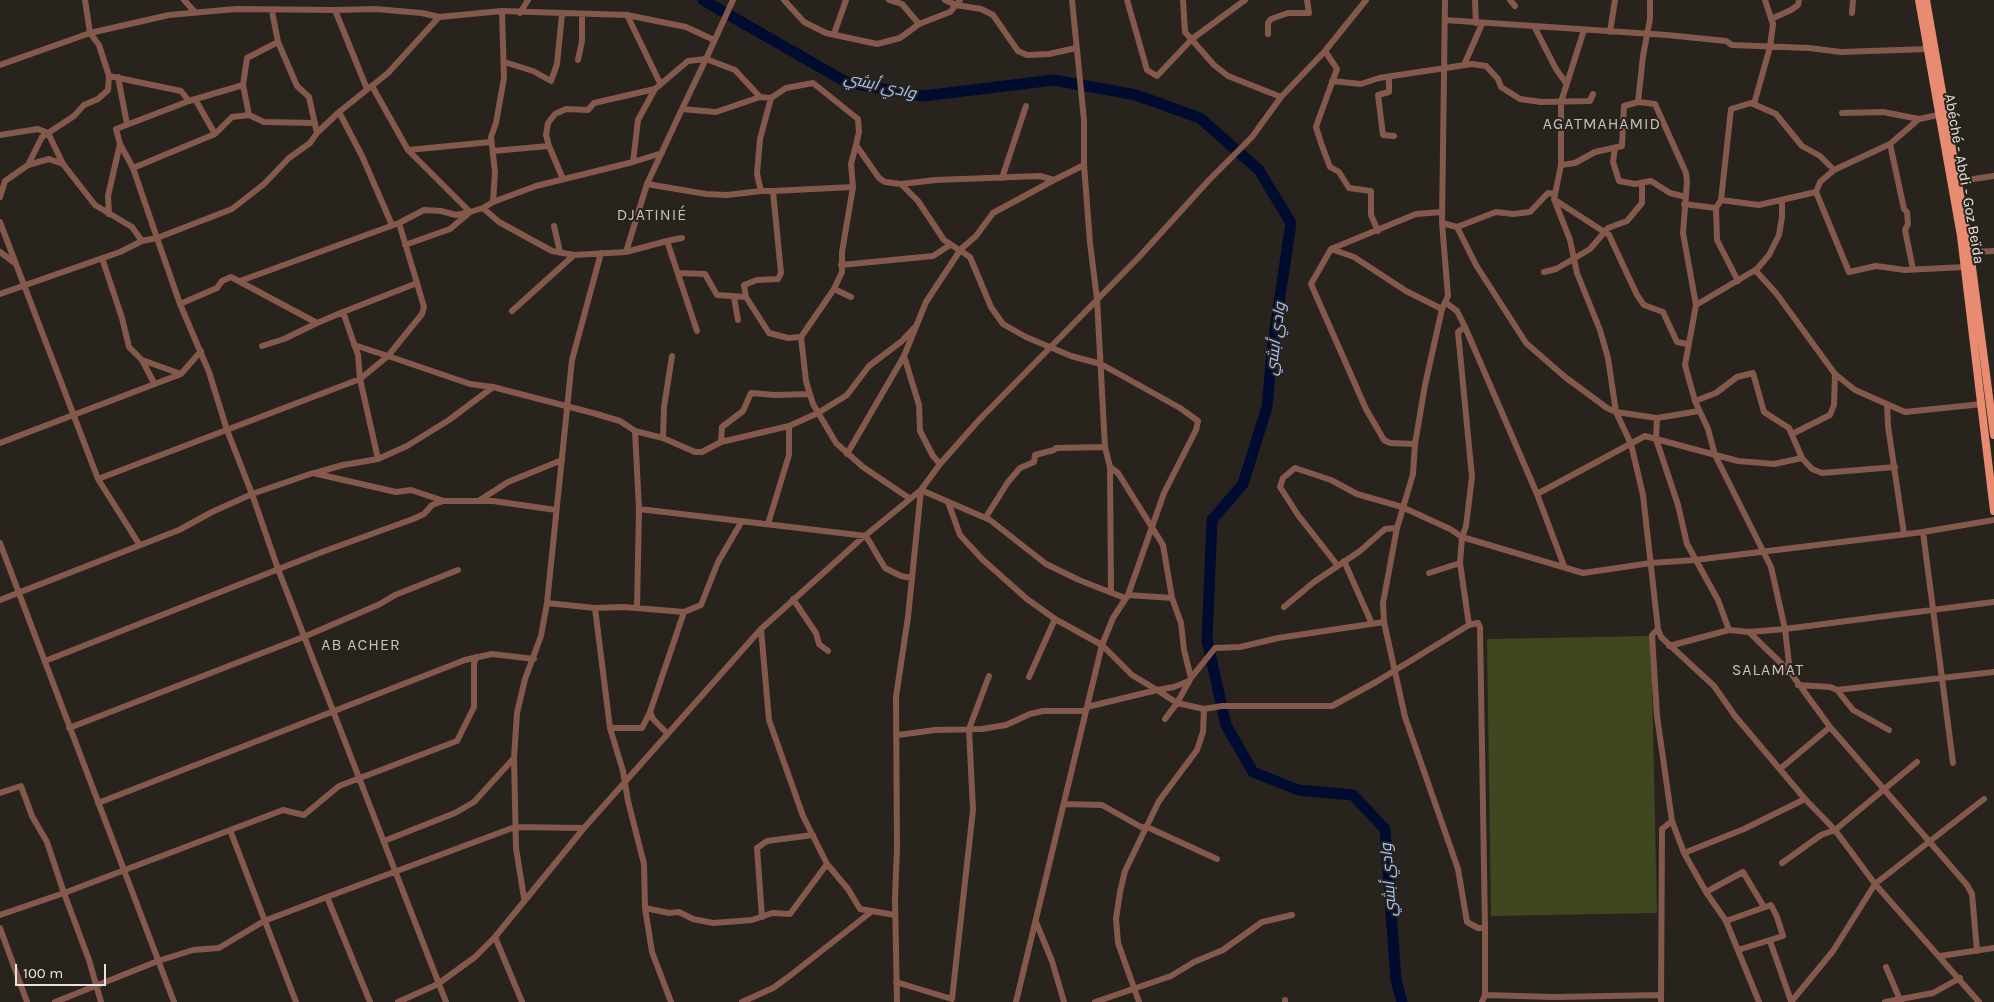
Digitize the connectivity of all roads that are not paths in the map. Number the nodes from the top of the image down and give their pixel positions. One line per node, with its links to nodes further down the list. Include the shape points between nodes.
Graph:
1 (85, 0): 44 (street)
2 (184, 0): 29 (street)
3 (528, 0): 31 (street)
4 (733, 0): 49 (street)
5 (784, 0): 45 (street, via 804,22)
6 (846, 0): 45 (street)
7 (889, 0): 39 (street, via 902,4)
8 (945, 0): 25 (street)
9 (1072, 0): 52 (street)
10 (1127, 0): 48 (street, via 1148,70 1156,76)
11 (1182, 0): 48 (street, via 1185,32)
12 (1245, 0): 48 (street)
13 (1307, 0): 46 (street, via 1309,13 1288,13 1271,19)
14 (1366, 0): 54 (street)
15 (1445, 0): 38 (street)
16 (1475, 0): 40 (street)
17 (1510, 0): 26 (street)
18 (1614, 0): 43 (street)
19 (1650, 0): 47 (street)
20 (1764, 0): 37 (street)
21 (1799, 0): 37 (street, via 1791,10)
22 (1853, 0): 32 (street)
23 (1919, 0): 53 (main road, Abéché - Abdi - Goz Beïda)
24 (1926, 0): 113 (main road)
25 (958, 3): 39 (street, via 950,12); 52 (street, via 993,15 1018,51 1027,55)
26 (1515, 6)
27 (335, 10): 30 (street); 36 (street, via 375,9); 68 (street)
28 (502, 11): 31 (street); 36 (street); 57 (street)
29 (194, 12): 30 (street, via 236,9); 44 (street)
30 (272, 12): 50 (street)
31 (520, 13): 33 (street)
32 (1852, 13)
33 (562, 14): 34 (street); 57 (street, via 557,64 551,81 533,71)
34 (582, 14): 35 (street); 56 (street)
35 (627, 15): 49 (street, via 686,27); 66 (street)
36 (439, 17): 68 (street)
37 (1771, 19): 51 (street)
38 (1445, 20): 40 (street); 60 (street)
39 (919, 24): 45 (street, via 900,38 877,44)
40 (1479, 24): 41 (street); 59 (street)
41 (1535, 28): 42 (street); 65 (street)
42 (1584, 30): 43 (street); 65 (street)
43 (1610, 32): 47 (street)
44 (90, 33): 58 (street); 61 (street, via 99,45)
45 (834, 34)
46 (1268, 34)
47 (1646, 36): 51 (street, via 1667,35 1732,45); 76 (street)
48 (1192, 39): 72 (street, via 1220,72)
49 (714, 40): 55 (street)
50 (278, 42): 67 (street, via 247,58); 85 (street, via 297,86 309,97)
51 (1770, 46): 53 (street, via 1841,52); 77 (street)
52 (1076, 48): 104 (street, via 1084,120)
53 (1928, 48): 83 (main road, Abéché - Abdi - Goz Beïda)
54 (1324, 51): 64 (street, via 1337,66); 72 (street)
55 (706, 59): 66 (street, via 688,61); 71 (street, via 735,70); 79 (street)
56 (578, 60)
57 (504, 62): 92 (street, via 504,78)
58 (0, 64)
59 (1464, 65): 60 (street); 75 (street, via 1486,66 1501,87 1520,99)
60 (1443, 70): 63 (street); 130 (street)
61 (109, 76): 62 (street); 87 (street, via 108,90)
62 (118, 77): 74 (street, via 182,90); 86 (street)
63 (1389, 78): 64 (street, via 1361,84); 91 (street, via 1388,92 1378,94 1383,135)
64 (1332, 81): 137 (street, via 1316,127 1330,167 1354,189 1371,191 1371,215)
65 (1566, 83): 75 (street)
66 (660, 84): 69 (street)
67 (242, 85): 74 (street); 82 (street)
68 (369, 88): 80 (street); 98 (street)
69 (655, 89): 96 (street, via 594,103 588,110 566,109 555,114 548,123 546,135); 101 (street, via 638,120)
70 (1593, 94): 75 (street, via 1590,101)
71 (760, 97): 73 (street); 79 (street, via 716,112)
72 (1282, 97): 172 (street, via 1252,137)
73 (771, 98): 95 (street, via 786,88 813,83 858,119); 118 (street, via 760,139 757,174)
74 (192, 100): 86 (street); 89 (street)
75 (1562, 102): 105 (street)
76 (1638, 102): 97 (street, via 1624,106 1622,145); 124 (street, via 1655,104 1686,173)
77 (1754, 104): 107 (street, via 1776,114 1802,146 1820,156); 123 (street, via 1732,109)
78 (1026, 106): 109 (street)
79 (682, 110): 100 (street)
80 (339, 112): 88 (street); 134 (street)
81 (1842, 113): 84 (street, via 1882,112)
82 (249, 114): 85 (street, via 264,122); 89 (street, via 232,117)
83 (1938, 116): 84 (street); 113 (main road, Abéché - Abdi - Goz Beïda)
84 (1919, 120): 94 (street)
85 (315, 123): 88 (street)
86 (127, 124): 93 (street, via 116,130)
87 (48, 133): 90 (street, via 38,129); 102 (street); 103 (street, via 42,137)
88 (318, 133): 139 (street, via 232,209)
89 (215, 134): 106 (street)
90 (0, 135)
91 (1394, 136)
92 (491, 142): 98 (street); 99 (street)
93 (120, 144): 106 (street); 131 (street, via 108,196)
94 (1890, 144): 107 (street); 159 (street, via 1907,212 1906,230)
95 (856, 145): 115 (street, via 879,178); 117 (street, via 851,164)
96 (549, 146): 99 (street); 111 (street)
97 (1615, 148): 105 (street); 116 (street, via 1613,162 1619,180)
98 (408, 150): 129 (street)
99 (493, 151): 126 (street)
100 (662, 153): 101 (street); 114 (street)
101 (633, 162): 111 (street)
102 (63, 164): 103 (street, via 49,159); 131 (street, via 94,206)
103 (28, 165): 110 (street)
104 (1084, 165): 112 (street); 172 (street)
105 (1561, 165): 122 (street)
106 (133, 168): 139 (street)
107 (1834, 170): 120 (street, via 1820,182)
108 (1994, 176): 113 (street)
109 (1002, 178): 112 (street, via 1040,176); 115 (street)
110 (3, 179): 121 (street)
111 (563, 179): 126 (street)
112 (1054, 180): 145 (street, via 994,213)
113 (1955, 182): 152 (main road); 158 (main road, Abéché - Abdi - Goz Beïda)
114 (646, 184): 118 (street, via 706,194); 151 (street)
115 (901, 184): 144 (street)
116 (1642, 184): 124 (street, via 1651,181); 138 (street, via 1643,197 1639,208 1627,220)
117 (853, 187): 119 (street); 157 (street)
118 (761, 191): 119 (street)
119 (773, 191): 170 (street, via 781,273 778,279 757,280 744,285)
120 (1816, 192): 125 (street); 159 (street, via 1849,272 1876,266)
121 (0, 197)
122 (1554, 197): 136 (street, via 1548,193 1530,212 1496,212); 138 (street); 155 (street)
123 (1721, 200): 125 (street, via 1759,205); 128 (street)
124 (1685, 201): 128 (street); 174 (street, via 1684,244)
125 (1782, 201): 160 (street, via 1778,239)
126 (493, 202): 127 (street)
127 (484, 208): 129 (street); 149 (street, via 499,222)
128 (1716, 208): 164 (street, via 1717,240)
129 (470, 212): 134 (street, via 456,215 441,210 424,210); 143 (street, via 450,229)
130 (1442, 212): 133 (street); 137 (street, via 1416,214)
131 (109, 214): 141 (street, via 132,227)
132 (0, 222): 156 (street)
133 (1442, 223): 136 (street); 175 (street, via 1448,296)
134 (395, 224): 143 (street); 163 (street)
135 (554, 226): 149 (street)
136 (1457, 227): 206 (street, via 1476,264 1532,351 1599,403)
137 (1378, 231): 146 (street)
138 (1604, 231): 155 (street, via 1590,249); 184 (street, via 1644,305 1663,312 1677,342)
139 (157, 238): 141 (street); 173 (street)
140 (682, 238): 142 (street)
141 (142, 241): 154 (street)
142 (668, 241): 151 (street); 162 (street)
143 (405, 245): 165 (street)
144 (950, 246): 145 (street); 157 (street, via 933,256)
145 (961, 249): 180 (street, via 926,302); 187 (street, via 974,264 991,307 1003,324)
146 (1331, 249): 175 (street, via 1354,256 1406,291); 219 (street, via 1312,280 1312,288 1366,409 1384,440)
147 (1994, 251): 152 (street)
148 (0, 252): 156 (street)
149 (560, 252): 153 (street)
150 (601, 252): 151 (street); 153 (street); 204 (street, via 572,360)
151 (626, 252)
152 (1970, 252): 196 (main road)
153 (574, 256): 176 (street)
154 (102, 258): 166 (street); 192 (street, via 129,347)
155 (1575, 258): 161 (street); 206 (street, via 1577,273 1593,308 1608,358)
156 (18, 264): 166 (street)
157 (841, 265): 167 (street, via 842,272)
158 (1965, 267): 159 (street); 203 (main road, Abéché - Abdi - Goz Beïda)
159 (1913, 269)
160 (1755, 270): 164 (street); 195 (street, via 1776,293)
161 (1544, 272)
162 (679, 273): 169 (street, via 705,274 718,295); 182 (street)
163 (240, 281): 173 (street, via 231,277 217,288); 179 (street)
164 (1738, 281): 174 (street)
165 (417, 282): 177 (street); 189 (street, via 424,307 422,314)
166 (26, 285): 168 (street); 208 (street)
167 (834, 289): 171 (street); 183 (street)
168 (0, 294)
169 (734, 297): 170 (street); 178 (street)
170 (746, 297): 183 (street, via 768,333 788,338)
171 (850, 297)
172 (1097, 299): 187 (street); 193 (street)
173 (180, 304): 188 (street)
174 (1696, 304): 184 (street)
175 (1444, 305): 181 (street, via 1457,311); 219 (street)
176 (512, 311)
177 (343, 312): 179 (street); 185 (street)
178 (738, 320)
179 (317, 323): 186 (street)
180 (918, 323): 191 (street); 207 (street, via 902,341 870,366 847,395)
181 (1465, 327): 234 (street); 253 (street, via 1458,332 1472,470)
182 (698, 331)
183 (801, 336): 200 (street)
184 (1687, 344): 201 (street, via 1685,365)
185 (354, 345): 189 (street); 197 (street)
186 (262, 346)
187 (1049, 347): 193 (street); 227 (street)
188 (201, 351): 194 (street); 211 (street)
189 (388, 356): 197 (street); 199 (street, via 462,382)
190 (672, 356): 215 (street)
191 (904, 356): 222 (street); 227 (street, via 919,405 920,431)
192 (142, 360): 194 (street); 198 (street)
193 (1101, 364): 221 (street); 248 (street, via 1198,421)
194 (181, 374): 198 (street)
195 (1835, 374): 202 (street, via 1855,390); 213 (street, via 1834,405 1830,415)
196 (1990, 376): 214 (main road)
197 (360, 379): 211 (street); 224 (street)
198 (154, 383): 208 (street)
199 (493, 387): 204 (street); 224 (street, via 433,431)
200 (809, 394): 207 (street); 217 (street, via 751,393 743,411 722,427)
201 (1695, 401): 205 (street); 213 (street, via 1716,393 1737,377 1753,373 1764,412 1787,426)
202 (1888, 404): 203 (street, via 1904,412); 228 (street)
203 (1982, 404): 235 (main road, Abéché - Abdi - Goz Beïda)
204 (566, 407): 212 (street, via 620,421); 226 (street)
205 (1699, 411): 209 (street); 223 (street)
206 (1616, 412): 209 (street); 220 (street)
207 (818, 413): 210 (street); 222 (street, via 836,443)
208 (75, 414): 218 (street); 231 (street)
209 (1657, 418): 216 (street)
210 (789, 426): 217 (street); 247 (street, via 789,454)
211 (227, 430): 231 (street); 233 (street)
212 (636, 431): 215 (street); 241 (street)
213 (1792, 434): 225 (street)
214 (1994, 435)
215 (663, 438): 217 (street, via 695,452 702,452)
216 (1656, 439): 220 (street, via 1645,436); 223 (street); 257 (street, via 1687,544)
217 (721, 442)
218 (0, 443)
219 (1415, 444): 240 (street, via 1413,474)
220 (1631, 444): 234 (street); 258 (street, via 1643,495)
221 (1105, 447): 229 (street); 244 (street, via 1056,448 1035,455 1034,462 1020,468 1008,482)
222 (847, 454): 236 (street)
223 (1714, 455): 225 (street, via 1774,464); 256 (street)
224 (378, 458): 230 (street)
225 (1802, 458): 228 (street, via 1822,474)
226 (562, 460): 237 (street, via 508,482); 242 (street)
227 (940, 464): 232 (street)
228 (1895, 466): 251 (street)
229 (1110, 467): 248 (street); 266 (street)
230 (313, 474): 233 (street); 238 (street, via 396,492 412,490)
231 (98, 479): 255 (street)
232 (921, 490): 236 (street); 239 (street); 265 (street)
233 (252, 494): 255 (street, via 179,530); 262 (street)
234 (1537, 494): 261 (street)
235 (1993, 495): 243 (main road, Abéché - Abdi - Goz Beïda)
236 (908, 498): 252 (street)
237 (480, 500): 238 (street); 242 (street)
238 (444, 501): 262 (street, via 432,505 413,519)
239 (948, 502): 244 (street); 279 (street, via 960,535 968,544 1011,585)
240 (1402, 507): 249 (street); 253 (street); 260 (street, via 1357,494 1331,480 1295,468 1286,474 1280,487 1284,495)
241 (639, 509): 246 (street); 276 (street)
242 (556, 510): 273 (street)
243 (1994, 511)
244 (986, 517): 266 (street, via 1046,564)
245 (1994, 520): 250 (street)
246 (742, 521): 247 (street); 278 (street, via 718,562 701,605)
247 (768, 524): 252 (street)
248 (1152, 526): 268 (street); 269 (street, via 1166,556)
249 (1397, 528): 260 (street, via 1385,529); 280 (street, via 1383,603)
250 (1923, 532): 251 (street); 277 (street)
251 (1904, 534): 256 (street)
252 (866, 536): 265 (street, via 885,568); 270 (street)
253 (1462, 537): 259 (street); 261 (street)
254 (0, 543): 267 (street)
255 (139, 544): 267 (street)
256 (1764, 552): 257 (street); 285 (street, via 1771,567)
257 (1695, 560): 258 (street); 286 (street, via 1718,600)
258 (1651, 562): 261 (street, via 1583,572); 284 (street)
259 (1460, 563): 264 (street); 282 (street)
260 (1341, 564): 274 (street); 281 (street)
261 (1564, 566)
262 (278, 569): 288 (street); 294 (street)
263 (458, 570): 288 (street)
264 (1429, 573)
265 (912, 578): 317 (street, via 896,697)
266 (1110, 591): 268 (street)
267 (19, 593): 271 (street); 294 (street)
268 (1126, 596): 269 (street); 289 (street, via 1116,609)
269 (1172, 598): 300 (street, via 1181,623)
270 (793, 599): 283 (street); 291 (street, via 816,632 819,644)
271 (0, 600)
272 (1994, 602): 277 (street)
273 (547, 603): 275 (street); 293 (street)
274 (1284, 607)
275 (595, 608): 276 (street); 313 (street)
276 (637, 608): 278 (street)
277 (1934, 610): 285 (street); 301 (street)
278 (684, 612): 308 (street)
279 (1055, 619): 289 (street); 299 (street)
280 (1384, 622): 281 (street); 295 (street)
281 (1372, 624): 300 (street, via 1240,647 1215,648)
282 (1468, 625): 295 (street); 361 (street, via 1478,624 1480,627)
283 (761, 629): 316 (street); 336 (street, via 770,720 797,799)
284 (1658, 629): 290 (street); 330 (street, via 1652,635 1657,716)
285 (1785, 629): 287 (street); 296 (street)
286 (1729, 630): 287 (street); 290 (street)
287 (1750, 632): 296 (street)
288 (306, 636): 309 (street); 312 (street)
289 (1102, 645): 303 (street, via 1132,675); 306 (street)
290 (1669, 646): 321 (street, via 1714,686)
291 (828, 650)
292 (476, 657): 293 (street, via 492,654); 309 (street); 322 (street, via 474,707 457,741)
293 (534, 659): 318 (street, via 525,679 517,713)
294 (45, 661): 312 (street)
295 (1394, 671): 307 (street, via 1332,706 1222,706); 361 (street, via 1410,733 1458,869 1467,922)
296 (1790, 672): 302 (street)
297 (1994, 672): 301 (street)
298 (988, 676): 314 (street)
299 (1029, 677)
300 (1190, 679): 303 (street, via 1174,687); 305 (street)
301 (1943, 680): 304 (street); 320 (street)
302 (1798, 685): 304 (street); 311 (street)
303 (1157, 690): 305 (street); 306 (street)
304 (1836, 690): 315 (street, via 1853,710)
305 (1177, 703): 307 (street); 310 (street)
306 (1086, 709): 314 (street, via 1043,711 1006,725); 329 (street)
307 (1204, 709): 332 (street, via 1198,750 1159,801)
308 (650, 712): 313 (street, via 642,728); 316 (street, via 653,720)
309 (334, 713): 322 (street); 328 (street)
310 (1164, 719)
311 (1830, 726): 321 (street); 324 (street)
312 (69, 728): 328 (street)
313 (610, 728): 323 (street)
314 (969, 729): 317 (street); 377 (street, via 972,810)
315 (1889, 730)
316 (667, 733): 323 (street)
317 (898, 735): 355 (street)
318 (514, 758): 331 (street); 338 (street, via 474,802 455,813)
319 (1917, 762): 324 (street)
320 (1954, 763)
321 (1780, 769): 326 (street)
322 (360, 780): 334 (street, via 339,786 304,815 283,810); 338 (street)
323 (624, 785): 333 (street); 351 (street, via 644,864)
324 (1884, 789): 335 (street); 337 (street)
325 (0, 793): 347 (street, via 21,786)
326 (1805, 799): 335 (street); 339 (street)
327 (1984, 799): 337 (street)
328 (98, 803): 343 (street)
329 (1064, 804): 332 (street, via 1102,805); 357 (street)
330 (1672, 821): 339 (street); 376 (street, via 1662,830)
331 (516, 827): 333 (street); 344 (street); 349 (street)
332 (1146, 827): 340 (street); 374 (street, via 1125,871 1116,919 1118,943)
333 (584, 828): 349 (street)
334 (230, 830): 343 (street); 358 (street)
335 (1835, 830): 341 (street, via 1821,835); 345 (street)
336 (813, 834): 342 (street); 356 (street, via 767,841 757,848)
337 (1930, 840): 345 (street); 366 (street, via 1970,889)
338 (384, 841): 344 (street)
339 (1684, 853): 346 (street)
340 (1217, 858)
341 (1782, 863)
342 (827, 864): 352 (street, via 860,909); 356 (street, via 790,914 772,913)
343 (125, 870): 347 (street); 368 (street)
344 (396, 872): 348 (street); 372 (street)
345 (1875, 884): 367 (street); 398 (street, via 1841,940)
346 (1706, 892): 350 (street, via 1743,872); 359 (street)
347 (64, 893): 353 (street); 373 (street, via 89,960)
348 (327, 897): 358 (street); 384 (street)
349 (524, 898): 362 (street)
350 (1764, 907): 359 (street); 363 (street, via 1772,906 1783,934)
351 (645, 908): 356 (street, via 679,912 713,923); 388 (street, via 652,952)
352 (871, 912): 355 (street); 389 (street, via 773,988)
353 (0, 915)
354 (1292, 915): 374 (street, via 1262,922 1223,950 1154,983)
355 (895, 916): 371 (street)
356 (762, 917)
357 (1036, 920): 392 (street); 393 (street)
358 (264, 921): 368 (street, via 219,948 193,950); 383 (street)
359 (1726, 921): 365 (street)
360 (0, 928): 379 (street)
361 (1485, 928): 375 (street)
362 (495, 937): 372 (street, via 475,957); 387 (street)
363 (1770, 941): 365 (street); 398 (street)
364 (1994, 948): 366 (street)
365 (1738, 950): 397 (street)
366 (1977, 951): 367 (street)
367 (1940, 956): 370 (street)
368 (158, 961): 373 (street); 382 (street)
369 (1886, 967): 378 (street)
370 (1960, 978): 378 (street, via 1933,993); 400 (street)
371 (896, 982): 377 (street); 390 (street)
372 (438, 984): 385 (street); 386 (street)
373 (95, 986): 380 (street); 381 (street)
374 (1133, 988): 394 (street); 395 (street)
375 (1485, 995): 376 (street); 396 (street)
376 (1661, 999)
377 (952, 1001): 391 (street)
378 (1901, 1001): 399 (street)
379 (27, 1002)
380 (55, 1002)
381 (101, 1002)
382 (174, 1002)
383 (296, 1002)
384 (370, 1002)
385 (398, 1002)
386 (446, 1002)
387 (522, 1002)
388 (671, 1002)
389 (742, 1002)
390 (897, 1002)
391 (961, 1002)
392 (1016, 1002)
393 (1064, 1002)
394 (1095, 1002)
395 (1138, 1002)
396 (1482, 1002)
397 (1758, 1002)
398 (1791, 1002)
399 (1884, 1002)
400 (1978, 1002)

